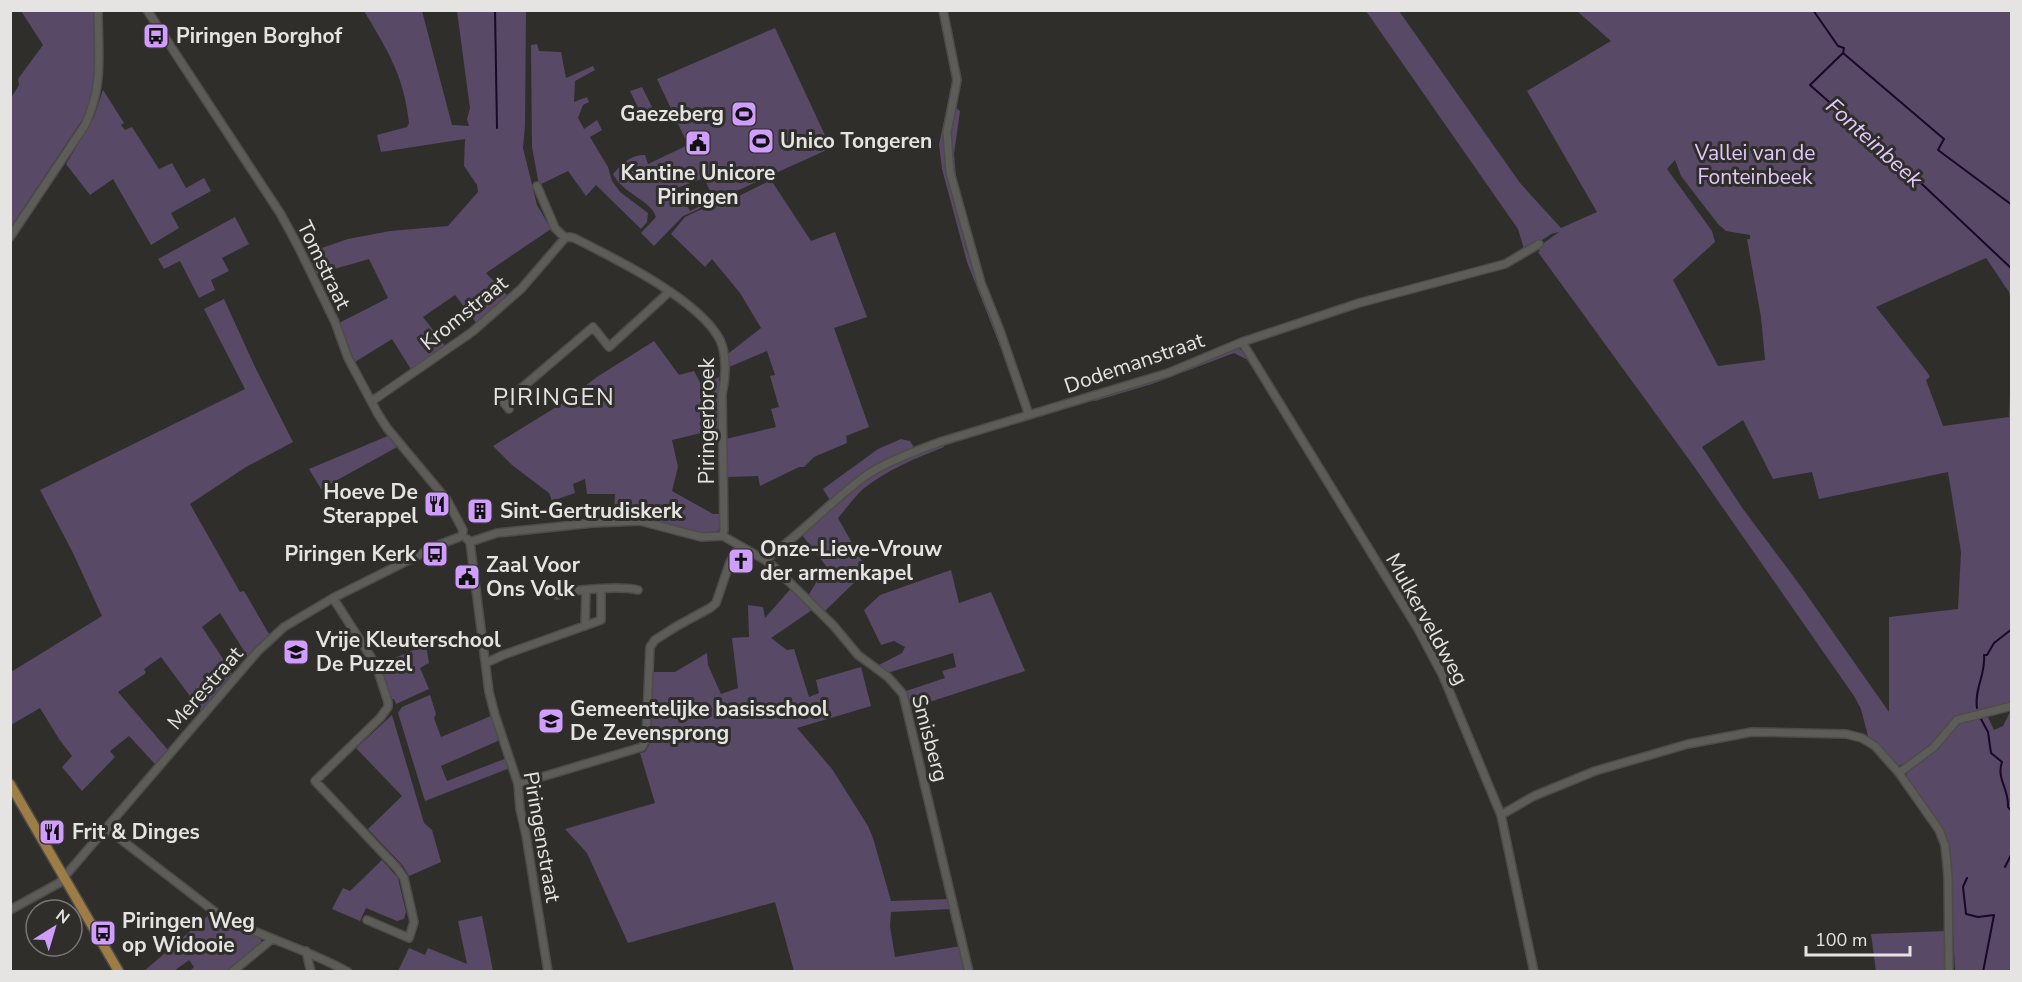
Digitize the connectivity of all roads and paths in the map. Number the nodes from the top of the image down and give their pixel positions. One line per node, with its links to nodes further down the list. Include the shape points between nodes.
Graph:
1 (98, 10): 5 (street, via 99,81 94,105 85,125)
2 (147, 10): 10 (street, Tomstraat, via 280,213)
3 (943, 10): 12 (street, via 957,80 947,132 950,172 981,283)
4 (537, 186): 6 (street, via 555,228)
5 (10, 237)
6 (565, 238): 8 (street, Piringerbroek, via 574,238 630,266); 10 (street, Kromstraat, via 521,289 472,332)
7 (1539, 244): 9 (street, Dodemanstraat, via 1505,264 1359,303)
8 (669, 292): 11 (street, via 609,347 593,327 504,403); 14 (street, Piringerbroek, via 704,319 723,350)
9 (1242, 342): 12 (street, Dodemanstraat, via 1168,373); 29 (street, Mulkerveldweg, via 1429,647)
10 (372, 401): 13 (street, Tomstraat, via 387,428 447,500 463,530)
11 (509, 410)
12 (1029, 415): 17 (street, Dodemanstraat, via 917,450 865,476)
13 (462, 536): 15 (street); 22 (street, Merestraat)
14 (723, 536): 15 (street, via 701,537 640,520 497,533); 16 (street, Smisberg)
15 (470, 542): 24 (street, Piringenstraat)
16 (739, 547): 17 (street, Smisberg); 28 (street, via 716,603 667,632 650,647 646,739 642,747)
17 (765, 560): 41 (street, Smisberg, via 833,625 858,655 888,676 903,694)
18 (601, 590): 19 (street); 20 (street); 23 (street, via 601,620)
19 (638, 590)
20 (586, 591): 21 (street); 23 (street)
21 (557, 595)
22 (333, 598): 30 (street, Merestraat, via 284,627 258,651); 33 (street, via 376,665 388,707 315,781 400,872 414,922 410,938)
23 (585, 626): 24 (street)
24 (486, 663): 28 (street, Piringenstraat, via 495,715)
25 (2012, 706): 26 (street, via 1957,720 1934,747)
26 (1899, 773): 29 (street, via 1875,746 1862,738 1846,734 1752,732 1688,744 1595,771 1534,796); 43 (street, via 1945,845)
27 (10, 784): 31 (main road)
28 (518, 784): 40 (street, Piringenstraat)
29 (1501, 815): 42 (street, Mulkerveldweg)
30 (106, 828): 31 (street, Merestraat); 34 (street, via 219,915)
31 (64, 878): 32 (street, Merestraat); 36 (main road)
32 (10, 910)
33 (367, 920)
34 (272, 939): 35 (street); 37 (street)
35 (306, 951): 38 (street); 39 (street)
36 (119, 972)
37 (232, 972)
38 (311, 972)
39 (348, 972)
40 (548, 972)
41 (969, 972)
42 (1534, 972)
43 (1949, 972)

